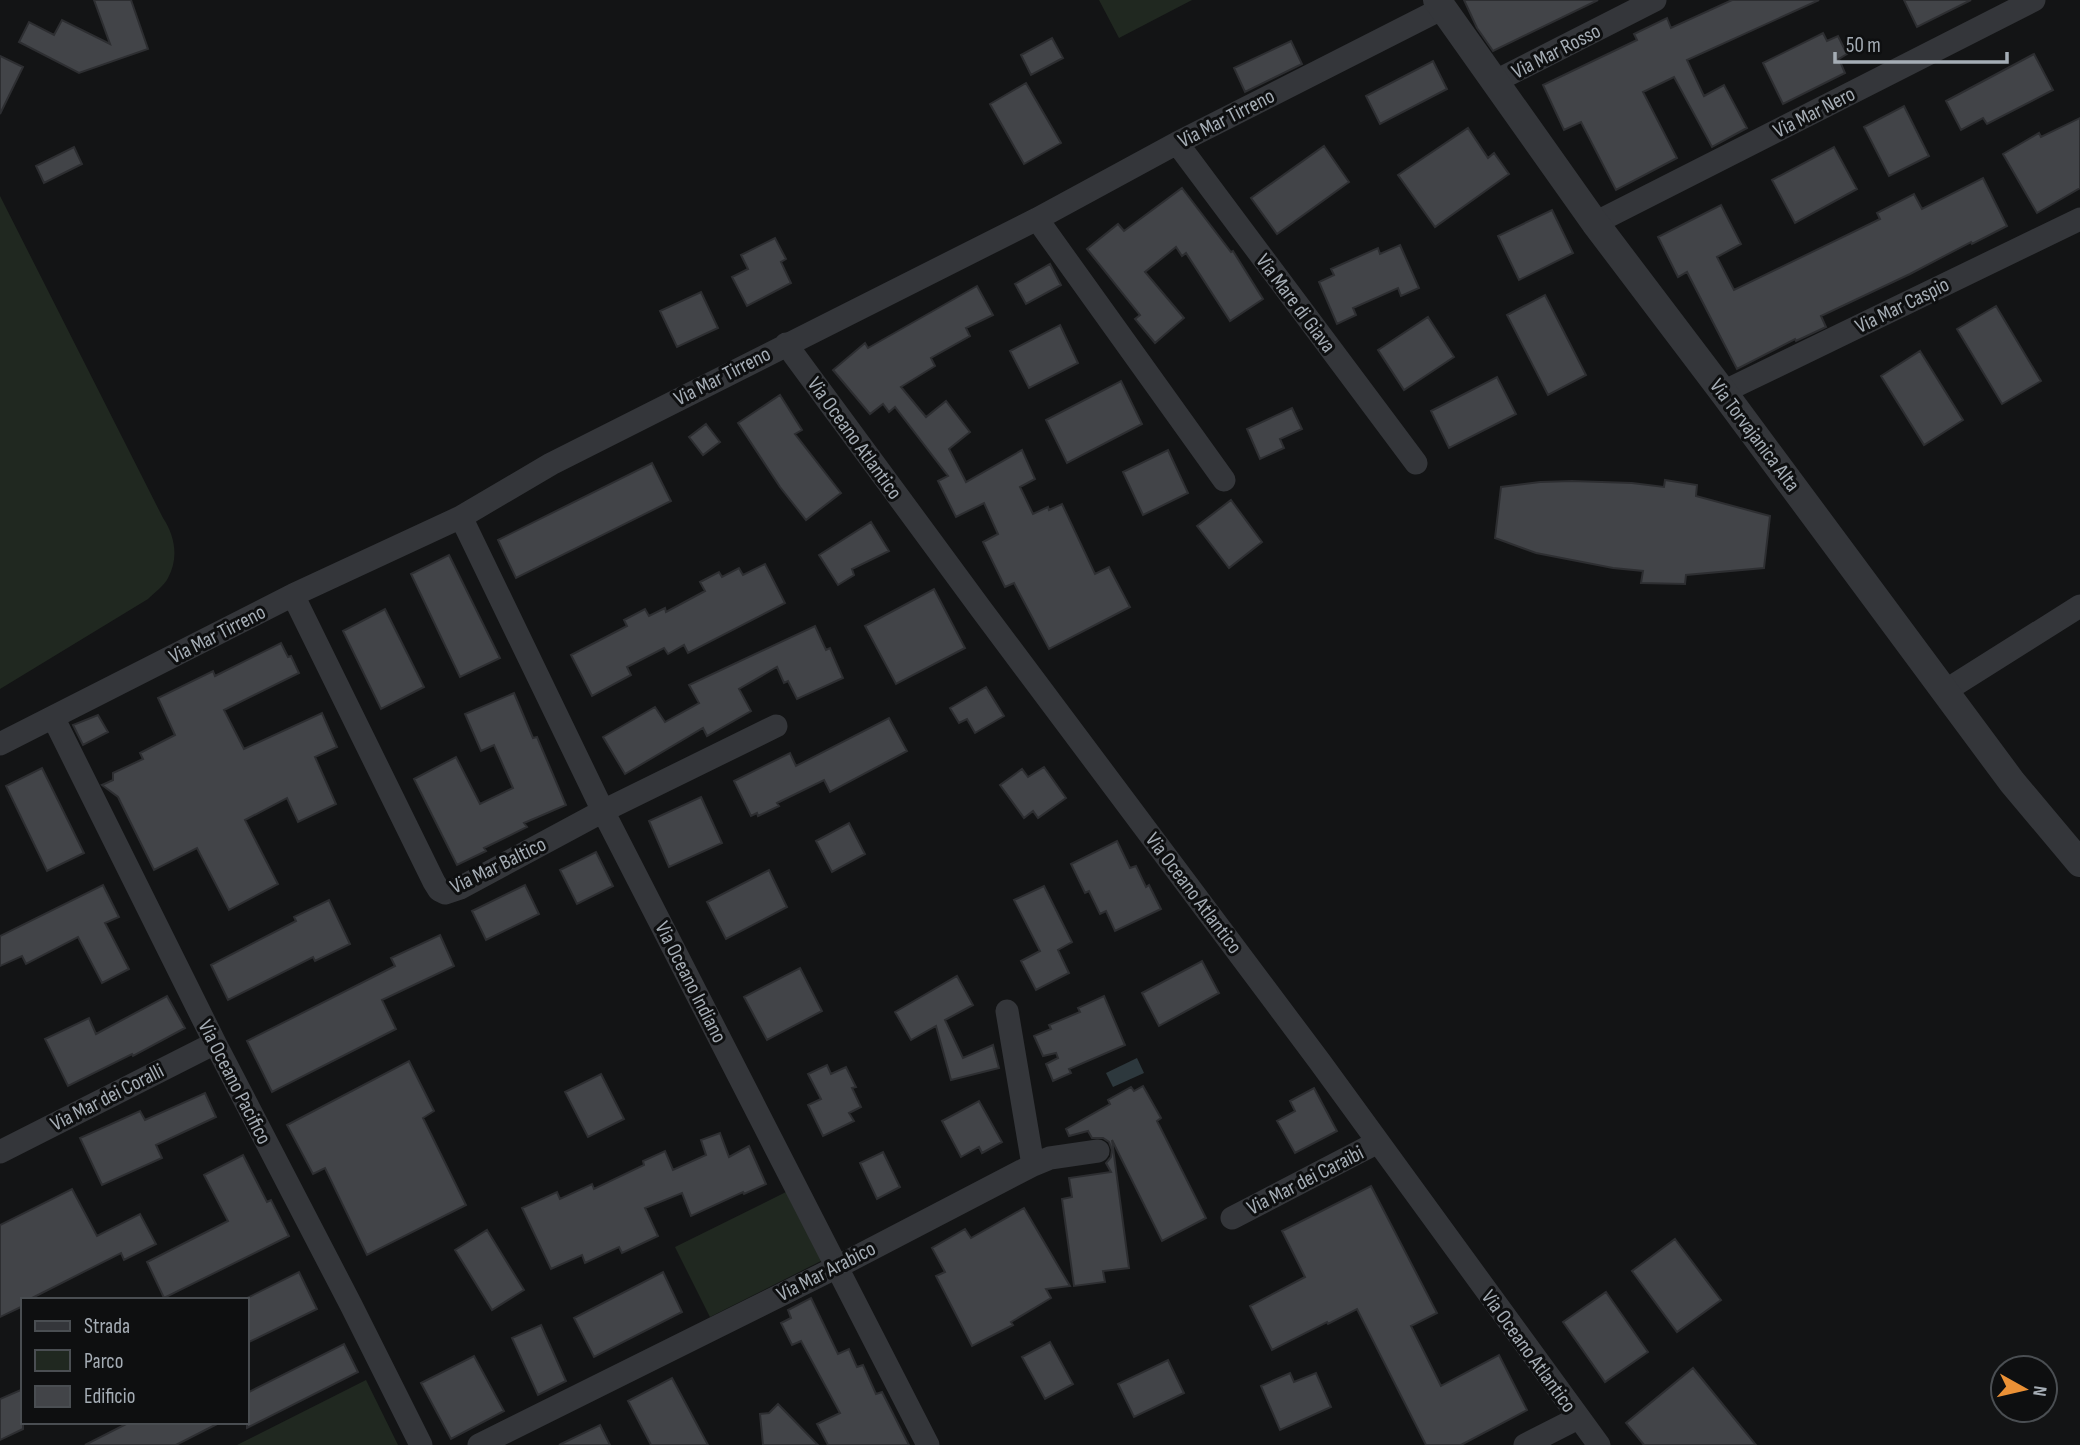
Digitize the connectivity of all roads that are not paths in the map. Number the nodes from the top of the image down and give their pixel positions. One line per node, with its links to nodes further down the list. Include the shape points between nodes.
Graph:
1 (1655, 0): 4 (street, Via Mar Rosso)
2 (2034, 0): 8 (street, Via Mar Nero)
3 (1440, 4): 4 (street, Via Torvajanica Alta); 5 (street, Via Mar Tirreno)
4 (1494, 82): 8 (street, Via Torvajanica Alta)
5 (1177, 143): 6 (street, Via Mar Tirreno); 11 (street, Via Mare di Giava)
6 (1037, 219): 9 (street, Via Mar Tirreno); 12 (street)
7 (2080, 219): 10 (street, Via Mar Caspio)
8 (1595, 223): 10 (street, Via Torvajanica Alta)
9 (786, 344): 13 (street, Via Mar Tirreno, via 551,464); 24 (street, Via Oceano Atlantico)
10 (1723, 392): 16 (street, Via Torvajanica Alta)
11 (1416, 463)
12 (1224, 480)
13 (461, 516): 14 (street, Via Mar Tirreno); 20 (street, Via Oceano Indiano)
14 (293, 596): 17 (street, Via Mar Tirreno); 20 (street, Via Mar Baltico, via 439,890 445,893 460,888)
15 (2080, 606): 16 (street)
16 (1945, 691): 21 (street, Via Torvajanica Alta)
17 (52, 717): 19 (street, Via Mar Tirreno); 23 (street, Via Oceano Pacifico)
18 (776, 726): 20 (street, Via Mar Baltico)
19 (0, 744)
20 (603, 811): 29 (street, Via Oceano Indiano)
21 (2080, 863)
22 (1007, 1011): 27 (street)
23 (215, 1043): 25 (street, Via Mar dei Coralli); 31 (street, Via Oceano Pacifico)
24 (1378, 1142): 28 (street, Via Mar dei Caraibi); 30 (street, Via Oceano Atlantico)
25 (0, 1152)
26 (1098, 1152): 27 (street, Via Mar Arabico)
27 (1032, 1165): 29 (street, Via Mar Arabico)
28 (1232, 1218)
29 (837, 1267): 32 (street, Via Mar Arabico); 33 (street, Via Oceano Indiano)
30 (1578, 1418): 34 (street); 35 (street, Via Oceano Atlantico)
31 (421, 1445)
32 (480, 1445)
33 (928, 1445)
34 (1525, 1445)
35 (1599, 1445)

